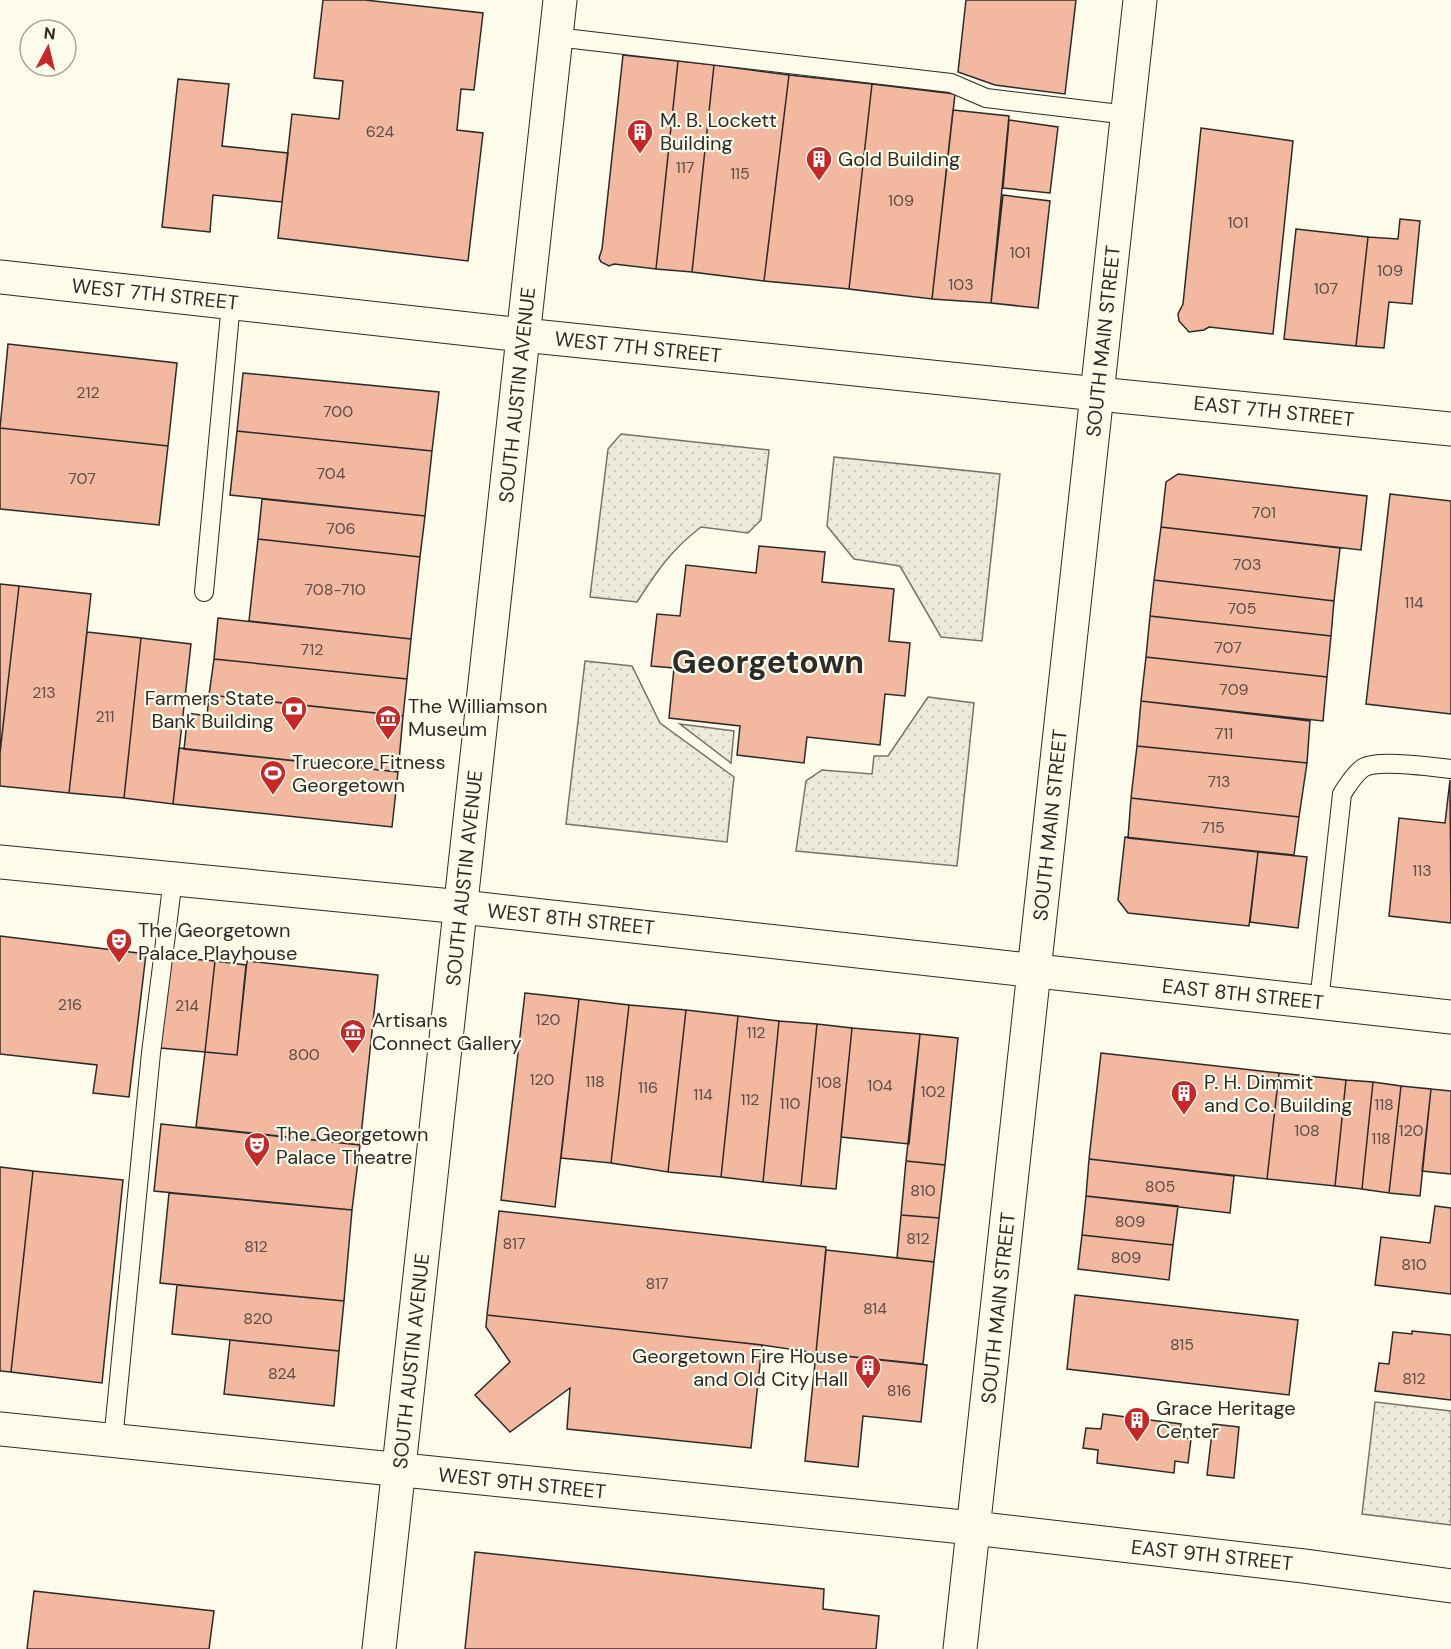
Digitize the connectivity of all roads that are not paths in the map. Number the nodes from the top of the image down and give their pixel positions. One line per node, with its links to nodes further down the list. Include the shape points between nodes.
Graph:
1 (560, 0): 3 (street, SOUTH AUSTIN AVENUE)
2 (1140, 0): 4 (street, SOUTH MAIN STREET)
3 (556, 37): 4 (lane, via 951,83 986,98); 7 (street, SOUTH AUSTIN AVENUE)
4 (1128, 115): 8 (street, SOUTH MAIN STREET)
5 (0, 277): 6 (street, WEST 7TH STREET)
6 (231, 303): 7 (street, WEST 7TH STREET); 10 (lane)
7 (523, 335): 8 (street, WEST 7TH STREET); 14 (street, SOUTH AUSTIN AVENUE)
8 (1098, 394): 9 (street, EAST 7TH STREET); 15 (street, SOUTH MAIN STREET)
9 (1451, 429)
10 (204, 592)
11 (1451, 769): 16 (lane, via 1378,764 1364,768 1342,794)
12 (0, 862): 13 (street, WEST 8TH STREET)
13 (173, 879): 14 (street, WEST 8TH STREET); 19 (lane, via 151,1053)
14 (462, 907): 15 (street, WEST 8TH STREET); 20 (street, SOUTH AUSTIN AVENUE)
15 (1034, 971): 16 (street, EAST 8TH STREET); 21 (street, SOUTH MAIN STREET)
16 (1318, 1002): 17 (street, EAST 8TH STREET)
17 (1451, 1017)
18 (0, 1429): 19 (street, WEST 9TH STREET)
19 (113, 1441): 20 (street, WEST 9TH STREET)
20 (400, 1471): 21 (street, WEST 9TH STREET); 23 (street, SOUTH AUSTIN AVENUE)
21 (973, 1528): 22 (street, EAST 9TH STREET); 24 (street, SOUTH MAIN STREET)
22 (1451, 1586)
23 (379, 1649)
24 (960, 1649)

